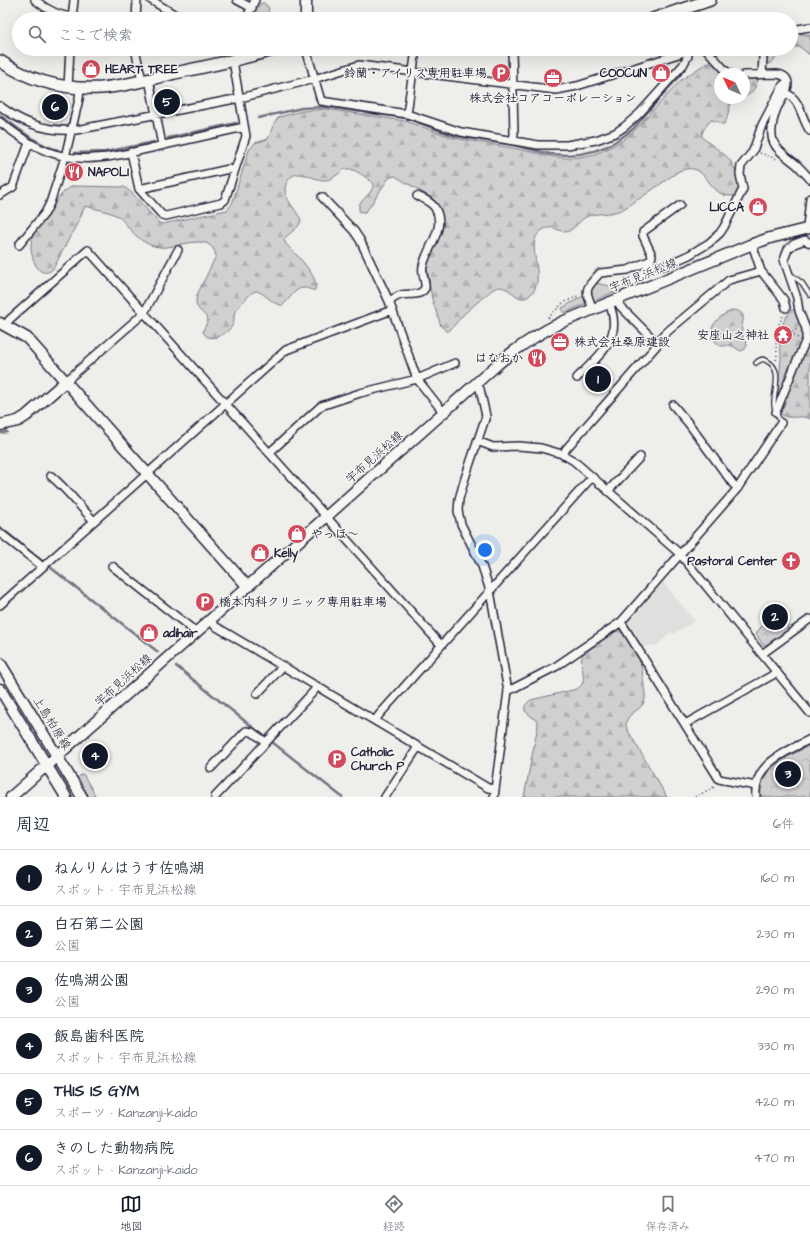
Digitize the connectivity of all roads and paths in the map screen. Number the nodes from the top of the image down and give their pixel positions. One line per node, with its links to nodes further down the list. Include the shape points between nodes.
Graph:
1 (35, 0): 11 (street)
2 (74, 0): 12 (street)
3 (137, 0): 13 (street)
4 (151, 0): 9 (street)
5 (237, 0): 10 (street)
6 (256, 0): 10 (street)
7 (306, 0): 16 (main road)
8 (710, 0): 17 (main road)
9 (164, 3): 14 (street)
10 (252, 8): 15 (street)
11 (54, 12)
12 (73, 12)
13 (136, 12)
14 (174, 12)
15 (250, 12)
16 (306, 12)
17 (684, 12)
18 (810, 27): 19 (street)
19 (798, 29)
20 (70, 56): 40 (street)
21 (137, 56): 37 (street)
22 (251, 56): 31 (main road)
23 (308, 56): 36 (street)
24 (415, 56): 33 (street)
25 (512, 56): 39 (street)
26 (669, 56): 39 (street, via 566,89)
27 (687, 56): 51 (street, via 678,71 639,114 615,133 596,140 567,145 538,145)
28 (712, 56): 32 (street)
29 (763, 56): 34 (street)
30 (0, 61): 40 (main road, via 36,79)
31 (233, 61): 37 (main road); 43 (street)
32 (723, 68)
33 (412, 72): 36 (street, via 359,65); 39 (street); 46 (street)
34 (762, 74): 35 (street); 38 (street, via 781,74)
35 (750, 75)
36 (314, 78): 43 (street); 46 (street, via 321,101)
37 (146, 80): 41 (main road, via 102,88); 45 (street)
38 (788, 82): 42 (street); 54 (street, via 783,85)
39 (513, 85): 51 (street)
40 (68, 87): 41 (main road)
41 (80, 88): 49 (street)
42 (786, 93): 50 (street, via 796,102); 57 (street, via 775,115 772,136 776,147)
43 (240, 98): 45 (street); 48 (street)
44 (0, 106): 49 (street, via 29,124 47,129)
45 (156, 114): 49 (street); 53 (street)
46 (407, 114): 51 (street, via 456,131)
47 (1, 124): 52 (street)
48 (244, 127): 53 (street); 58 (street, via 246,136)
49 (72, 130): 56 (street)
50 (810, 131)
51 (513, 140)
52 (29, 143): 56 (street); 61 (street, via 13,187)
53 (162, 145): 55 (street)
54 (753, 150): 57 (path, via 776,159); 71 (street, via 740,166 742,193 720,233 689,255 664,266 648,266)
55 (131, 152): 56 (street, via 93,158); 60 (street)
56 (66, 157): 69 (street, via 48,208)
57 (790, 159): 59 (street)
58 (234, 171): 60 (street, via 229,169); 60 (street, via 225,200 221,204 166,216 162,215)
59 (810, 179)
60 (139, 189)
61 (0, 196)
62 (417, 196): 76 (street, via 429,202 439,218 438,231 423,266 425,288 418,294 401,295)
63 (322, 197): 76 (street, via 360,240)
64 (810, 198): 66 (street)
65 (680, 205): 71 (street, via 643,232 652,255 651,260)
66 (809, 228): 68 (main road, 宇布見浜松線)
67 (810, 243): 73 (street, via 805,240 788,249 784,260)
68 (752, 244): 72 (street); 77 (main road, 宇布見浜松線)
69 (18, 245)
70 (178, 250): 81 (street)
71 (646, 263): 74 (street, via 628,270 600,273 588,286)
72 (761, 271): 78 (street, via 784,300); 86 (street, via 728,280)
73 (790, 274): 75 (lane, via 802,282); 84 (street)
74 (588, 290): 79 (street, via 587,295); 82 (path, via 563,304)
75 (810, 295)
76 (389, 301): 80 (street)
77 (613, 301): 79 (main road, 宇布見浜松線); 86 (street); 90 (street, via 614,326 609,343)
78 (786, 308): 89 (path, via 777,332 778,354)
79 (593, 309): 93 (main road, 宇布見浜松線, via 529,340)
80 (392, 310): 91 (street); 94 (street, via 286,350)
81 (144, 313): 83 (street, via 88,250); 92 (street); 94 (street)
82 (546, 320)
83 (3, 325): 92 (main road, via 27,338)
84 (804, 326): 85 (path); 96 (street, via 806,340)
85 (788, 333)
86 (657, 342): 102 (street, via 658,344)
87 (455, 363): 91 (street)
88 (756, 363): 89 (lane, via 758,360 765,360)
89 (774, 367): 96 (lane)
90 (577, 378)
91 (417, 379): 97 (street); 101 (street, via 321,406)
92 (66, 382): 99 (main road, via 26,416 18,421); 104 (main road)
93 (476, 384): 97 (main road, 宇布見浜松線); 100 (street, via 480,389 486,416)
94 (225, 404): 101 (street); 104 (street)
95 (673, 405): 107 (street)
96 (776, 412): 98 (lane)
97 (444, 413): 109 (main road, 宇布見浜松線)
98 (781, 423): 107 (street)
99 (0, 425)
100 (477, 441): 102 (street, via 493,447 530,447); 116 (street, via 460,493 458,511 461,524 482,566)
101 (269, 453): 109 (street)
102 (563, 454): 106 (street)
103 (640, 457): 108 (street)
104 (147, 473): 110 (street); 115 (main road)
105 (51, 476): 110 (street)
106 (592, 477): 108 (street); 116 (street)
107 (738, 488): 112 (street)
108 (608, 491): 112 (street)
109 (326, 517): 115 (main road, 宇布見浜松線); 122 (street)
110 (94, 521): 114 (street)
111 (0, 533): 114 (street)
112 (680, 554): 120 (street); 123 (street)
113 (112, 566): 121 (street)
114 (42, 568): 117 (street)
115 (248, 586): 119 (main road, 宇布見浜松線)
116 (490, 591): 122 (street); 129 (street)
117 (0, 604)
118 (810, 619): 123 (street)
119 (210, 620): 121 (main road, 宇布見浜松線); 125 (street, via 215,626)
120 (621, 622): 129 (street, via 559,664); 133 (street)
121 (196, 633): 137 (main road, 宇布見浜松線)
122 (441, 645): 132 (street)
123 (762, 654): 126 (street)
124 (0, 663): 137 (main road, 上島柏原線)
125 (283, 666): 127 (street); 130 (street)
126 (777, 672): 131 (street); 133 (street)
127 (317, 686): 132 (street); 135 (street)
128 (0, 689): 138 (main road)
129 (508, 691): 142 (street)
130 (257, 694)
131 (810, 713)
132 (375, 721): 136 (street)
133 (685, 724): 140 (street, via 719,779)
134 (810, 739): 141 (street, via 773,760 759,776)
135 (266, 742): 139 (street, via 252,732 246,731); 146 (street)
136 (418, 747): 142 (street); 147 (street)
137 (57, 756): 138 (main road, 宇布見浜松線); 145 (main road, 上島柏原線)
138 (47, 765): 143 (main road, 宇布見浜松線); 144 (main road)
139 (211, 768)
140 (726, 780): 141 (street); 148 (path)
141 (756, 786): 149 (street)
142 (494, 793)
143 (11, 797)
144 (66, 797)
145 (82, 797)
146 (215, 797)
147 (385, 797)
148 (695, 797)
149 (756, 797)

